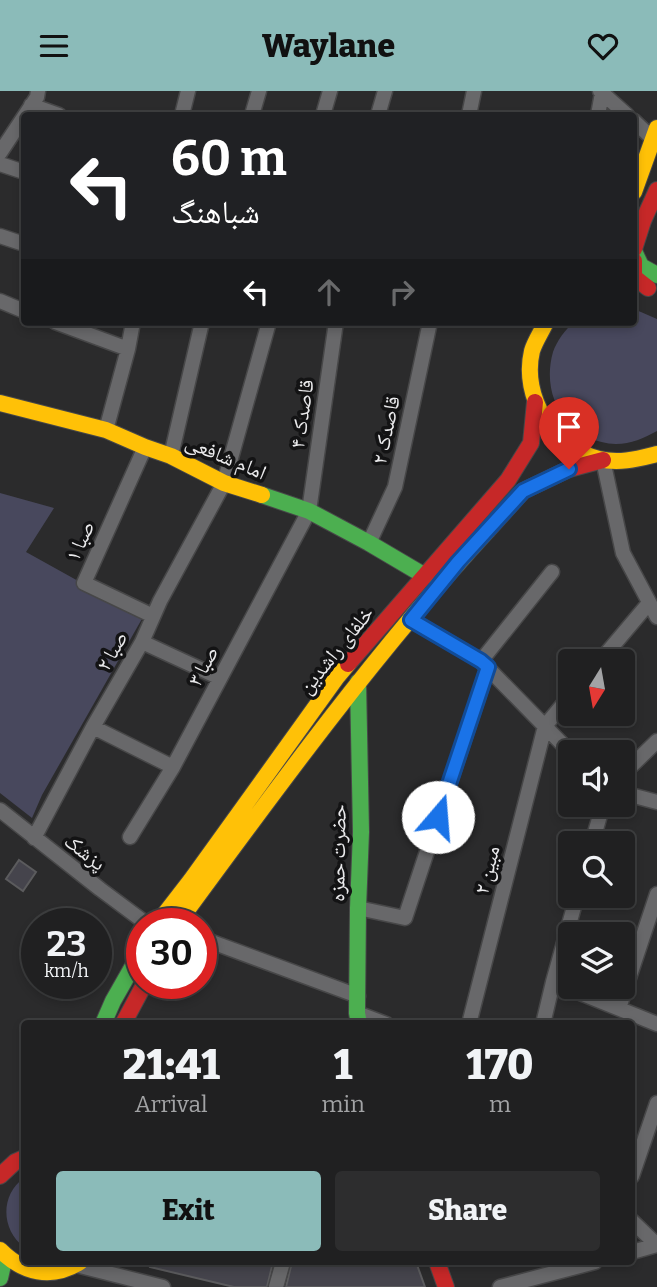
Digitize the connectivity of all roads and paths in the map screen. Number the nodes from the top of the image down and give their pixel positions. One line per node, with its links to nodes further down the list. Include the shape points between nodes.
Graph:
1 (188, 91): 10 (street)
2 (259, 91): 11 (street)
3 (330, 91): 12 (street)
4 (385, 91): 13 (street)
5 (474, 91): 14 (street)
6 (601, 92): 15 (street); 16 (street)
7 (33, 96): 8 (street); 9 (street)
8 (24, 112)
9 (55, 112)
10 (183, 112)
11 (254, 112)
12 (324, 112)
13 (379, 112)
14 (470, 112)
15 (598, 112)
16 (624, 112)
17 (21, 117): 20 (street)
18 (637, 123): 19 (street)
19 (655, 134): 23 (main road)
20 (0, 153)
21 (0, 164): 22 (street)
22 (21, 171)
23 (637, 184)
24 (657, 190): 26 (main road)
25 (0, 236): 27 (street)
26 (637, 240)
27 (21, 243)
28 (637, 257): 29 (main road)
29 (651, 287)
30 (0, 301): 31 (street)
31 (21, 310)
32 (66, 326): 39 (street)
33 (132, 326): 39 (street)
34 (201, 326): 44 (street)
35 (268, 326): 47 (street, صبا ۲)
36 (335, 326): 48 (street, قاصدک ۴)
37 (429, 326): 49 (street, قاصدک ۲, via 395,487)
38 (544, 326): 40 (main road, via 531,355)
39 (128, 349): 42 (street)
40 (535, 402): 45 (main road, via 561,440); 51 (main road, خلفای راشدین, via 531,443 508,480)
41 (0, 403): 42 (main road, امام شافعی)
42 (106, 430): 43 (main road, امام شافعی)
43 (145, 447): 44 (main road, امام شافعی); 53 (street, صبا ۱, via 84,583)
44 (171, 456): 47 (main road, امام شافعی)
45 (603, 460): 46 (main road); 52 (street, via 623,554); 55 (main road, خلفای راشدین, via 569,469 523,491)
46 (653, 460)
47 (224, 483): 48 (main road, امام شافعی); 53 (street, صبا ۲)
48 (309, 511): 49 (main road, امام شافعی); 59 (street, صبا ۳)
49 (369, 543): 51 (main road, امام شافعی)
50 (552, 572): 58 (street)
51 (425, 576): 75 (main road, خلفای راشدین, via 337,677)
52 (649, 603): 54 (street); 57 (street)
53 (153, 617): 56 (street, صبا ۲)
54 (657, 617)
55 (411, 620): 58 (street); 60 (main road, خلفای راشدین)
56 (142, 642): 59 (street); 63 (street, صبا ۲)
57 (610, 649)
58 (485, 664): 62 (street); 77 (street, via 405,918)
59 (220, 678): 67 (street, صبا ۳)
60 (358, 682): 76 (main road, خلفای راشدین); 77 (main road, حضرت حمزه)
61 (558, 710): 62 (street)
62 (545, 726): 64 (street); 88 (street, مبین ۲)
63 (93, 727): 67 (street); 72 (street, صبا ۲)
64 (558, 740)
65 (657, 741): 66 (street)
66 (635, 762)
67 (173, 767): 71 (street, صبا ۳)
68 (635, 796): 69 (street)
69 (657, 802)
70 (0, 810): 72 (street, پزشک)
71 (130, 837)
72 (34, 838): 74 (street, پزشک)
73 (657, 894): 83 (street)
74 (126, 908)
75 (169, 908)
76 (189, 908)
77 (358, 908): 84 (main road, حضرت حمزه)
78 (574, 908): 81 (street)
79 (217, 945): 84 (street)
80 (126, 978): 85 (main road)
81 (553, 982): 83 (street); 89 (street)
82 (136, 999): 86 (main road)
83 (619, 1009): 90 (street)
84 (358, 1011): 87 (street)
85 (105, 1020)
86 (125, 1020)
87 (377, 1020)
88 (470, 1020)
89 (544, 1020)
90 (657, 1024)
91 (657, 1103): 93 (street)
92 (21, 1159): 94 (main road)
93 (635, 1167)
94 (0, 1176)
95 (635, 1224): 96 (street)
96 (657, 1245): 97 (street)
97 (635, 1251)
98 (3, 1253): 104 (main road, via 20,1266); 105 (main road)
99 (73, 1265): 104 (main road)
100 (85, 1265): 107 (street)
101 (282, 1265): 108 (street)
102 (438, 1265): 109 (main road)
103 (584, 1265): 110 (street)
104 (55, 1272): 106 (main road)
105 (0, 1279)
106 (42, 1287)
107 (163, 1287)
108 (276, 1287)
109 (446, 1287)
110 (500, 1287)

